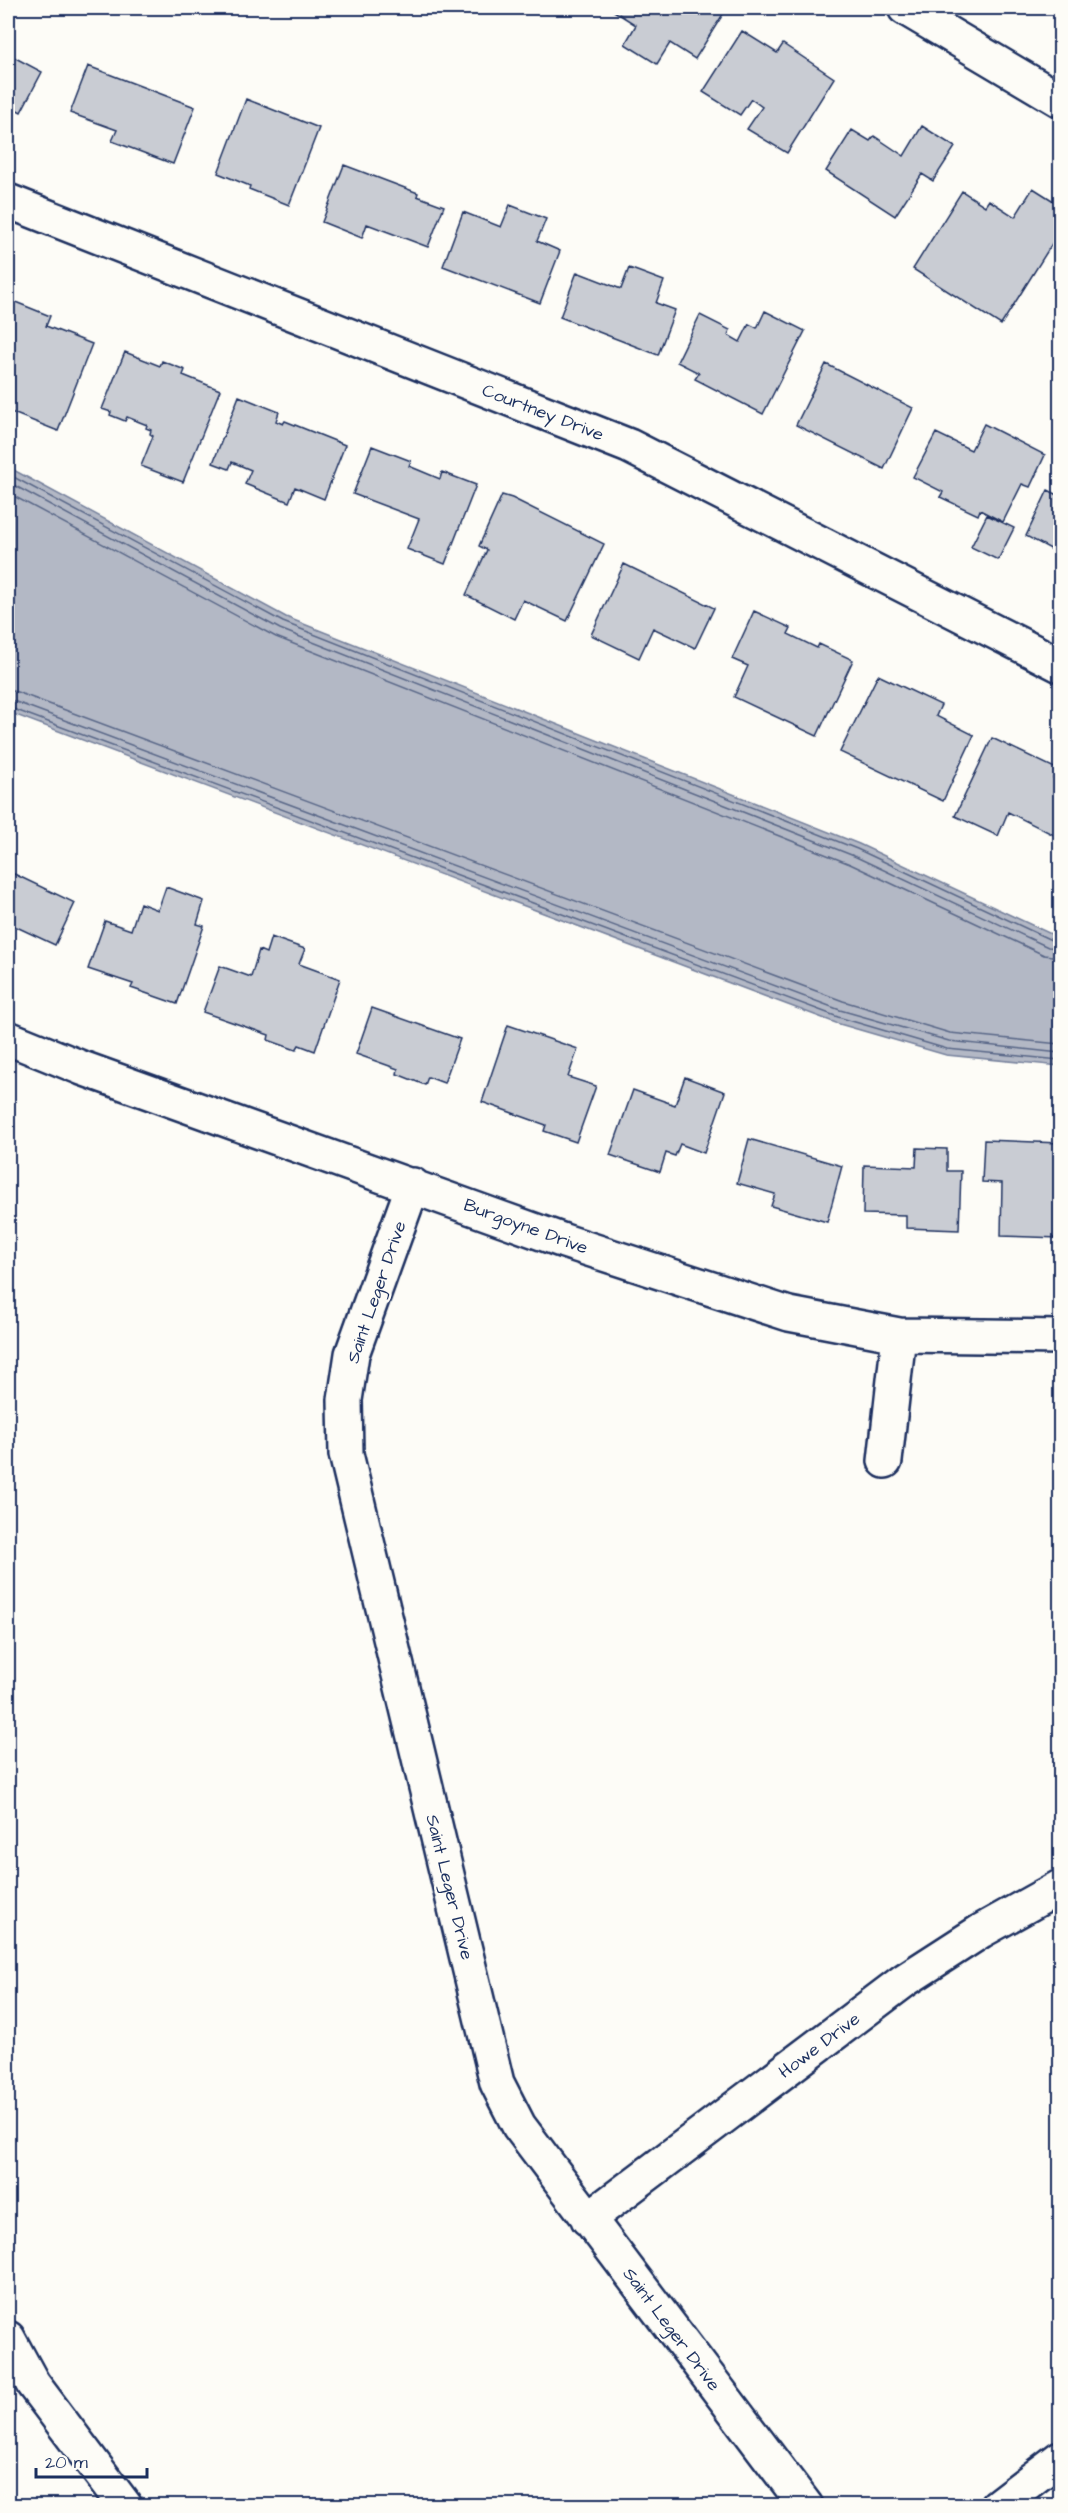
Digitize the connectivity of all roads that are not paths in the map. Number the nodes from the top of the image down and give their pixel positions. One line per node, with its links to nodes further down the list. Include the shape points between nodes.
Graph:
1 (905, 8): 2 (street)
2 (1060, 100)
3 (8, 201): 4 (street, Courtney Drive, via 629,446)
4 (1060, 664)
5 (8, 1038): 6 (street, Burgoyne Drive)
6 (413, 1185): 7 (street, Burgoyne Drive, via 564,1241 789,1314); 11 (street, Saint Leger Drive, via 352,1354 345,1400 346,1454 497,2083 519,2126)
7 (899, 1335): 8 (street, Burgoyne Drive); 9 (street)
8 (1060, 1337)
9 (885, 1461)
10 (1060, 1887): 11 (street, Howe Drive, via 905,1980)
11 (588, 2219): 15 (street, Saint Leger Drive)
12 (8, 2338): 14 (street, via 33,2384)
13 (1060, 2458): 16 (street)
14 (125, 2505)
15 (806, 2505)
16 (997, 2505)

